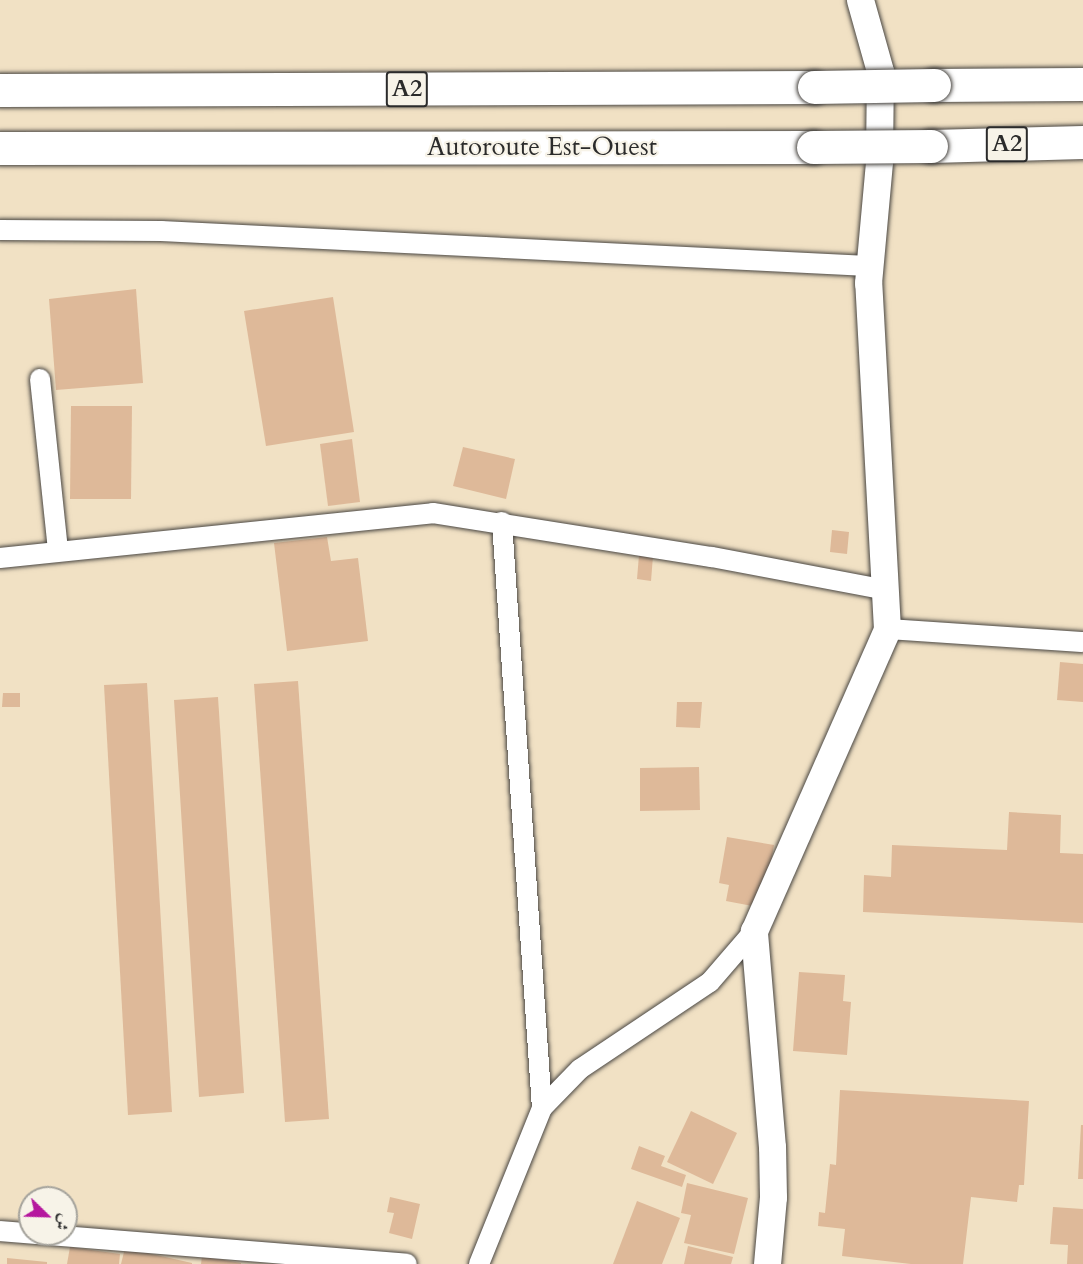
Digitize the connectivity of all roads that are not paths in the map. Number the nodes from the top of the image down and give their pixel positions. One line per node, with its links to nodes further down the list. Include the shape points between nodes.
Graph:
1 (860, 0): 7 (street, via 880,71 879,161)
2 (1083, 84): 3 (highway, A2, bridge)
3 (0, 90)
4 (1083, 142): 5 (highway, Autoroute Est-Ouest / A2, bridge, via 813,147)
5 (0, 148)
6 (0, 231): 7 (street, via 161,231)
7 (868, 266): 12 (street)
8 (40, 379): 10 (street)
9 (502, 522): 10 (street, via 433,513); 12 (street); 16 (street)
10 (58, 550): 11 (street)
11 (0, 558)
12 (886, 590): 13 (street)
13 (887, 629): 14 (street); 15 (street)
14 (1083, 642)
15 (754, 931): 16 (street, via 710,982 580,1069); 20 (street, via 772,1148 773,1197)
16 (542, 1108): 19 (street)
17 (0, 1231): 18 (street)
18 (407, 1264)
19 (478, 1264)
20 (767, 1264)

